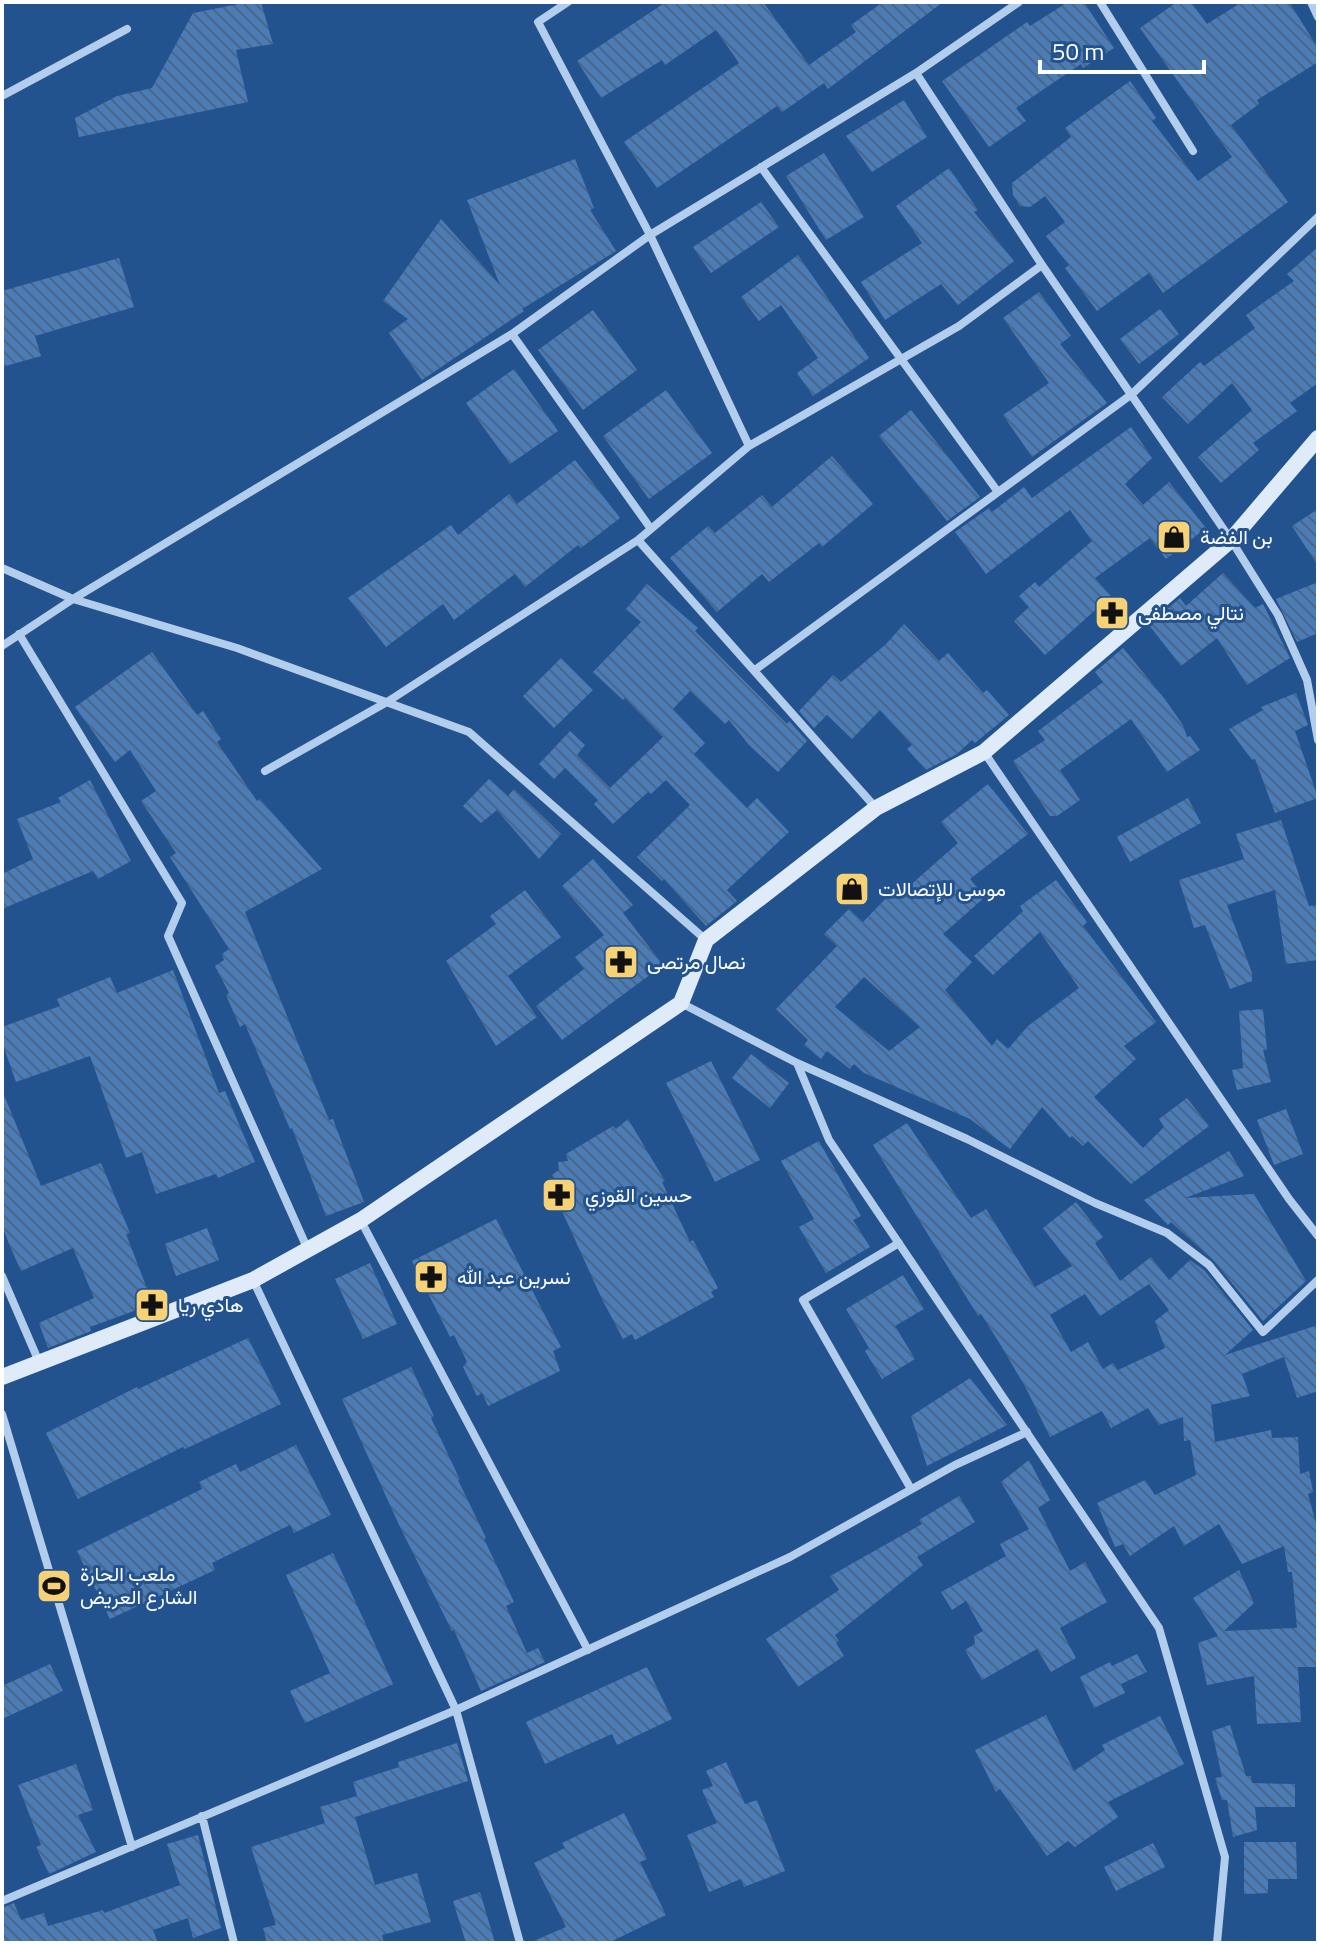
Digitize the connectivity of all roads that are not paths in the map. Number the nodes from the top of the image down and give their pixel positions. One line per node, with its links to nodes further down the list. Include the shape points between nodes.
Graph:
1 (568, 2): 12 (street, via 538,22)
2 (1019, 2): 7 (street)
3 (1100, 2): 9 (street)
4 (1311, 2): 5 (street)
5 (1318, 17)
6 (127, 29): 8 (street)
7 (916, 73): 10 (street); 13 (street)
8 (2, 96)
9 (1193, 151)
10 (761, 167): 12 (street); 15 (street)
11 (1318, 217): 16 (street)
12 (650, 235): 14 (street); 18 (street)
13 (1042, 265): 15 (street, via 959,326); 16 (street)
14 (512, 334): 20 (street); 24 (street)
15 (901, 359): 18 (street); 19 (street)
16 (1132, 394): 19 (street); 22 (street)
17 (1318, 438): 22 (street)
18 (749, 446): 20 (street)
19 (998, 492): 27 (street)
20 (651, 529): 21 (street)
21 (638, 540): 27 (street); 28 (street)
22 (1231, 540): 29 (street, via 1278,615 1307,680); 30 (street)
23 (2, 568): 24 (street)
24 (73, 599): 25 (street); 28 (street, via 237,648)
25 (19, 634): 26 (street); 39 (street, via 182,903 168,936)
26 (2, 646)
27 (755, 670): 32 (street)
28 (387, 702): 31 (street); 33 (street, via 469,732)
29 (1318, 740)
30 (984, 752): 32 (street); 37 (street)
31 (265, 771)
32 (876, 808): 33 (street)
33 (706, 940): 34 (street)
34 (681, 1003): 35 (street); 36 (street)
35 (797, 1063): 38 (street, via 829,1140); 42 (street, via 1167,1233 1209,1265 1263,1332)
36 (361, 1220): 39 (street); 48 (street)
37 (1318, 1236)
38 (899, 1243): 46 (street); 47 (street, via 803,1300)
39 (308, 1251): 41 (street)
40 (2, 1276): 43 (street)
41 (253, 1280): 43 (street); 49 (street)
42 (1318, 1280)
43 (39, 1363): 44 (street)
44 (2, 1377)
45 (2, 1414): 51 (street)
46 (1027, 1432): 47 (street); 55 (street, via 1159,1628 1225,1857)
47 (911, 1489): 48 (street, via 790,1557)
48 (588, 1650): 49 (street)
49 (456, 1710): 50 (street); 54 (street)
50 (202, 1816): 51 (street); 53 (street)
51 (132, 1847): 52 (street)
52 (2, 1901)
53 (234, 1943)
54 (520, 1943)
55 (1217, 1943)

